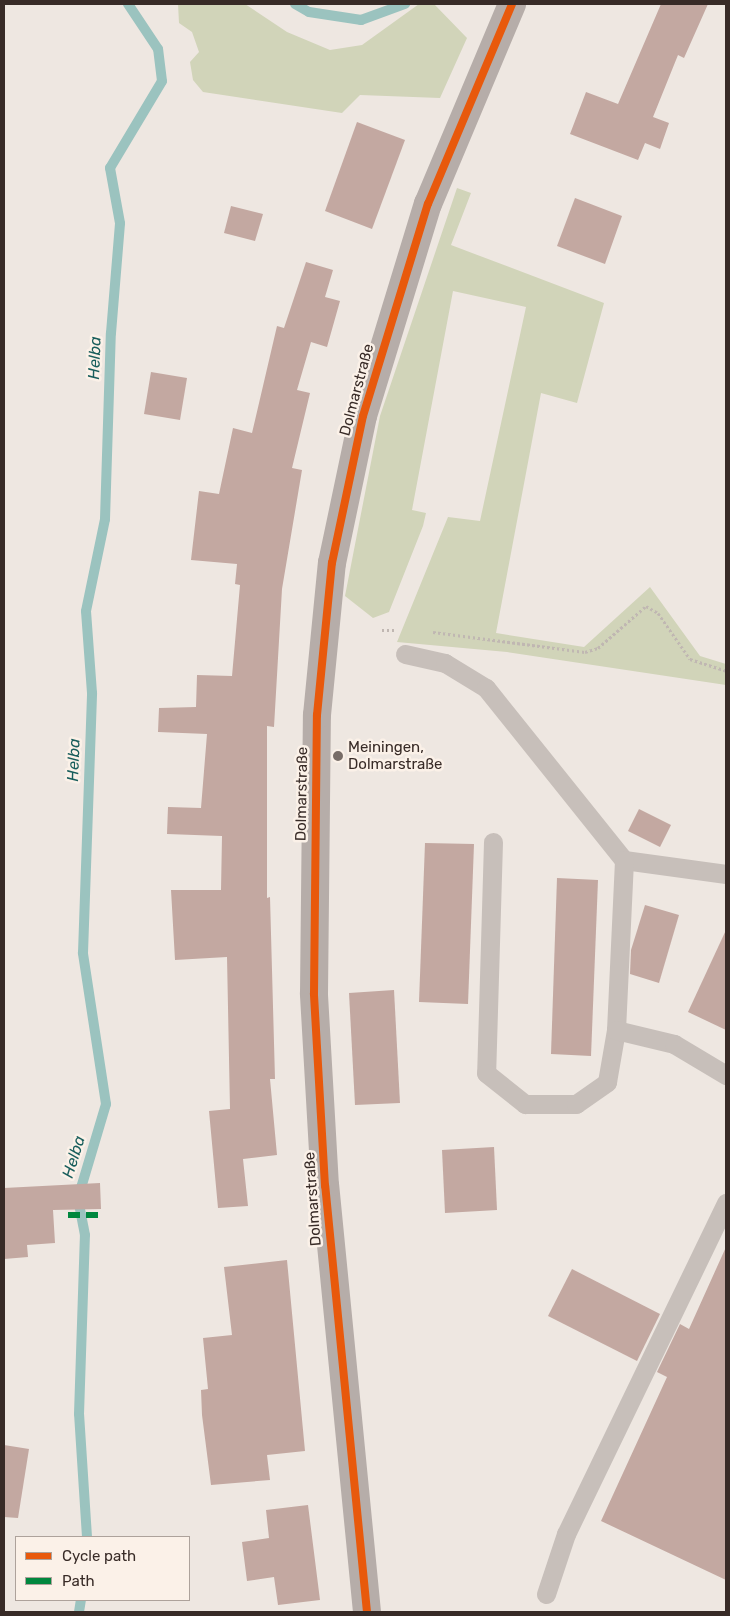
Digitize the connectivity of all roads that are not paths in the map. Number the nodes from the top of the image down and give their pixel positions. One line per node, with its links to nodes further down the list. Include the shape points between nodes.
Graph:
1 (512, 4): 10 (main road, Dolmarstraße, via 428,204 363,416 332,563 317,715 314,993 325,1186)
2 (405, 654): 4 (lane, via 445,663 486,688)
3 (493, 842): 6 (lane, via 486,1073 525,1104 576,1104 606,1082)
4 (624, 860): 5 (lane); 6 (lane)
5 (726, 874)
6 (616, 1030): 7 (lane, via 674,1044)
7 (726, 1075)
8 (726, 1203): 9 (lane, via 566,1534)
9 (546, 1594)
10 (367, 1612)

